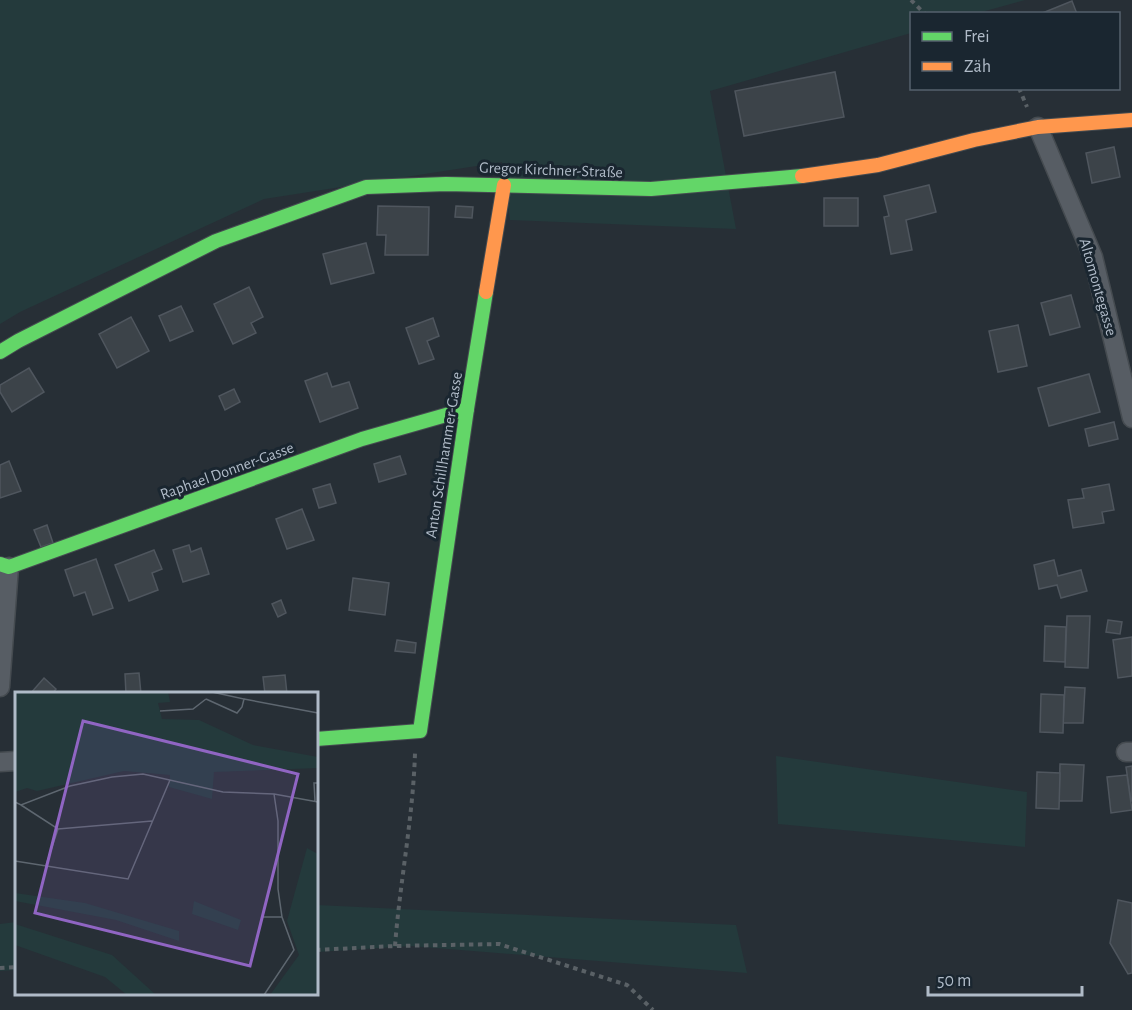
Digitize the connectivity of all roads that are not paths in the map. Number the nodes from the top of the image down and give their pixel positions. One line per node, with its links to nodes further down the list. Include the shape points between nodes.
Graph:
1 (1132, 120): 2 (street, Gregor Kirchner-Straße)
2 (1038, 127): 3 (street, Gregor Kirchner-Straße, via 878,165 785,179 651,189); 6 (street, Altomontegasse, via 1093,257)
3 (504, 185): 4 (street, Gregor Kirchner-Straße, via 366,188 216,241); 5 (street, Anton Schillhammer-Gasse)
4 (0, 352)
5 (467, 409): 7 (street, Raphael Donner-Gasse, via 362,439); 9 (street, Anton Schillhammer-Gasse, via 418,731)
6 (1132, 418)
7 (4, 566): 8 (street)
8 (0, 687)
9 (318, 739)
10 (15, 760): 11 (street)
11 (0, 762)

